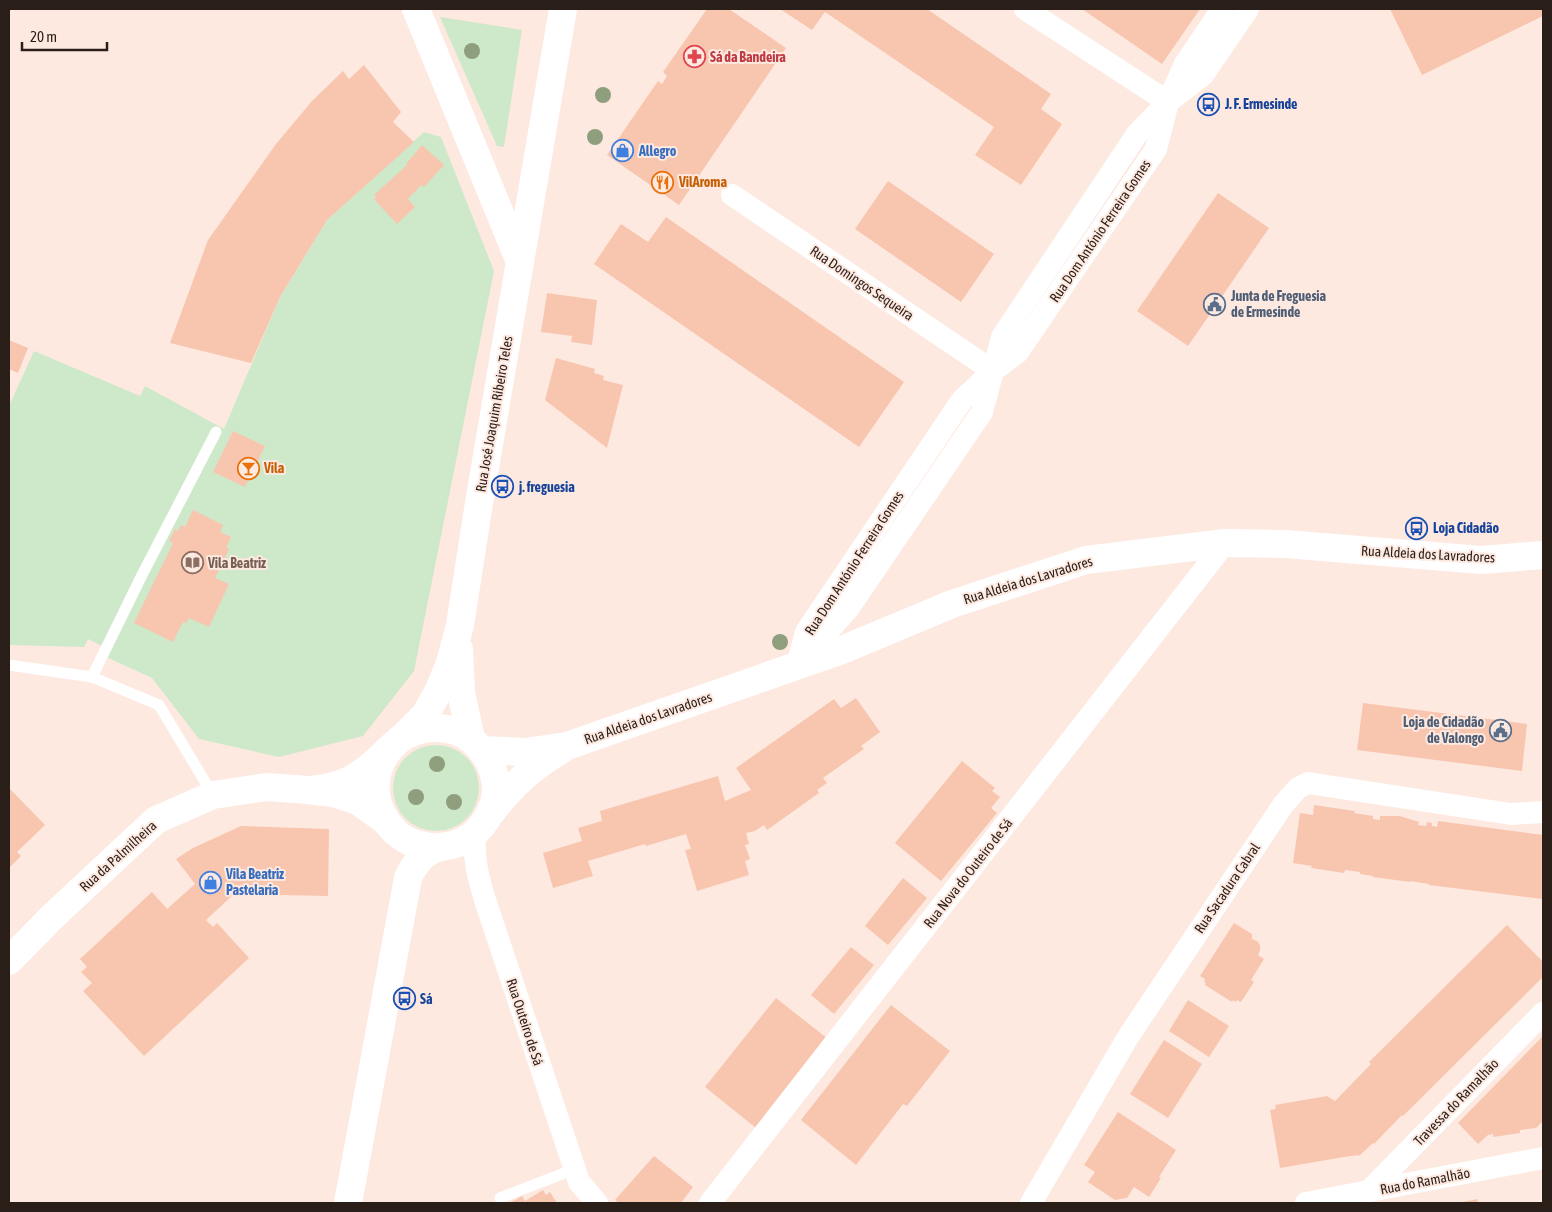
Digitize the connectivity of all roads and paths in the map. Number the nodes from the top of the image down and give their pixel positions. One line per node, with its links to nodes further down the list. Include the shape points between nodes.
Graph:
1 (416, 9): 8 (main road)
2 (563, 9): 8 (main road, Rua José Joaquim Ribeiro Teles)
3 (1025, 9): 6 (street)
4 (1222, 9): 6 (street, Rua Dom António Ferreira Gomes, via 1185,64)
5 (1248, 9): 6 (street, via 1203,75)
6 (1168, 102): 9 (street, Rua Dom António Ferreira Gomes, via 1156,149 1018,352)
7 (732, 195): 9 (street, Rua Domingos Sequeira)
8 (520, 262): 13 (main road, Rua José Joaquim Ribeiro Teles)
9 (993, 371): 15 (street, Rua Dom António Ferreira Gomes, via 982,412 848,609)
10 (216, 432): 16 (lane)
11 (1225, 543): 12 (main road, Rua Aldeia dos Lavradores, via 1286,544 1481,560); 15 (main road, Rua Aldeia dos Lavradores, via 1086,560 952,604); 35 (street, Rua Nova do Outeiro de Sá)
12 (1543, 555)
13 (460, 625): 17 (main road, Rua José Joaquim Ribeiro Teles, via 438,692 425,715); 18 (main road, Rua José Joaquim Ribeiro Teles, via 461,693)
14 (9, 665): 16 (lane)
15 (797, 666): 19 (main road, Rua Aldeia dos Lavradores)
16 (92, 677): 21 (lane, via 159,705)
17 (397, 742): 18 (main road, via 423,728 442,728 461,733); 20 (main road, Rua da Palmilheira, via 371,768 351,780 330,788); 24 (main road, via 380,764 375,783 377,803)
18 (477, 745): 19 (main road, Rua Aldeia dos Lavradores, via 524,752); 23 (main road, via 489,760 495,778 495,798)
19 (567, 746): 23 (main road, Rua Aldeia dos Lavradores, via 518,781)
20 (308, 790): 21 (main road, Rua da Palmilheira, via 267,788); 24 (main road, Rua da Palmilheira, via 334,793 358,801)
21 (213, 795): 27 (main road, Rua da Palmilheira, via 156,820)
22 (1543, 812): 36 (street, Rua Sacadura Cabral, via 1511,814 1308,783 1298,788 1251,852 1128,1037)
23 (482, 825): 25 (main road, via 458,844); 30 (street, Rua Outeiro de Sá, via 474,856 478,878)
24 (393, 828): 25 (main road, via 418,845); 26 (main road, via 403,847)
25 (438, 848): 26 (main road, via 424,855 413,867)
26 (406, 892): 33 (main road)
27 (9, 961)
28 (1543, 1013): 31 (street, Travessa do Ramalhão)
29 (1543, 1158): 31 (street, Rua do Ramalhão)
30 (575, 1169): 32 (lane); 34 (street, Rua Outeiro de Sá, via 579,1182)
31 (1369, 1191): 37 (street, Rua do Ramalhão)
32 (500, 1198)
33 (348, 1203)
34 (597, 1203)
35 (710, 1203)
36 (1031, 1203)
37 (1306, 1203)

